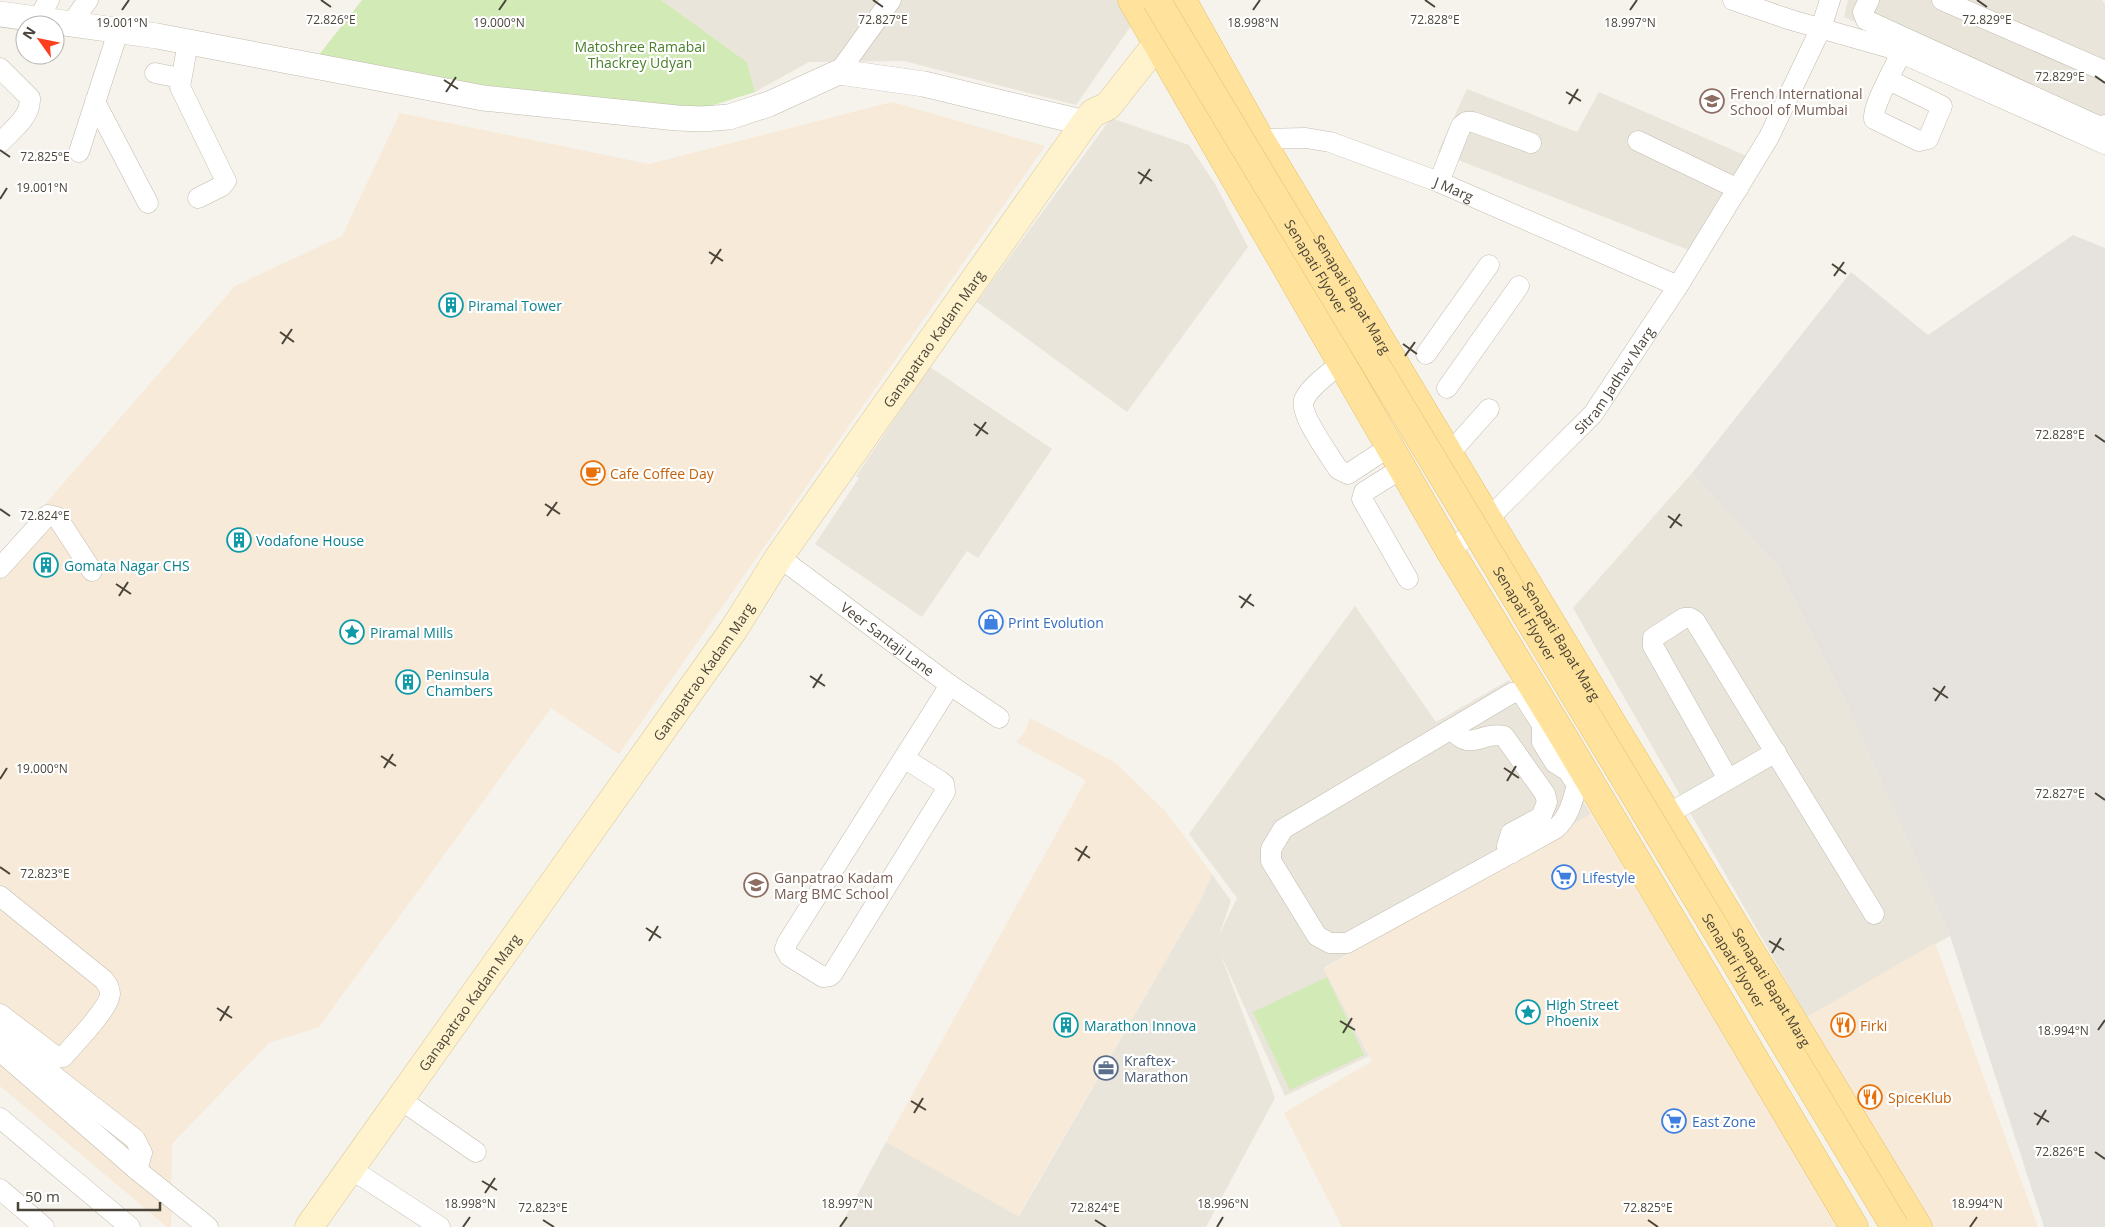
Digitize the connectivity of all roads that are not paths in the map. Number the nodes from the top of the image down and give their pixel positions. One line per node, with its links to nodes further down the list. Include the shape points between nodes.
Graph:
1 (88, 0): 13 (street)
2 (891, 0): 21 (street)
3 (1132, 0): 16 (main road)
4 (1140, 0): 81 (main road, Senapati Flyover)
5 (1156, 0): 82 (main road, Senapati Flyover, bridge)
6 (1733, 0): 14 (street)
7 (1830, 0): 14 (street, Sitram Jadhav Marg)
8 (1868, 0): 18 (street, via 1864,18)
9 (1942, 0): 20 (street)
10 (1182, 2): 16 (main road, Ganapatrao Kadam Marg); 28 (main road, Senapati Bapat Marg)
11 (44, 10): 12 (street); 13 (street)
12 (0, 14)
13 (71, 24): 15 (street)
14 (1821, 28): 18 (street); 35 (street, Sitram Jadhav Marg)
15 (118, 32): 17 (street); 25 (street)
16 (1152, 35): 26 (main road, Ganapatrao Kadam Marg, via 1108,106); 33 (main road)
17 (188, 42): 21 (street, via 483,98 677,118 729,116 770,104); 23 (street)
18 (1896, 45): 24 (street); 27 (street)
19 (0, 68): 30 (street, via 30,98 30,106 26,115)
20 (2105, 71)
21 (839, 72): 26 (street, via 924,84)
22 (155, 73): 23 (street)
23 (180, 78): 36 (street, via 183,93 226,181)
24 (1888, 80)
25 (95, 102): 32 (street); 37 (street)
26 (1089, 118): 49 (main road, Ganapatrao Kadam Marg)
27 (2098, 133)
28 (1260, 139): 33 (street, J Marg); 34 (street, J Marg, via 1306,138 1330,142); 45 (main road, Senapati Bapat Marg)
29 (1638, 141): 35 (street)
30 (0, 143)
31 (1531, 143): 34 (street, via 1466,122 1460,126)
32 (79, 152)
33 (1222, 159): 42 (main road)
34 (1439, 182): 40 (street, J Marg)
35 (1741, 185): 40 (street, Sitram Jadhav Marg)
36 (198, 198)
37 (148, 203)
38 (1489, 265): 41 (street)
39 (1519, 286): 43 (street)
40 (1678, 286): 47 (street, Sitram Jadhav Marg, via 1593,414)
41 (1426, 354)
42 (1340, 364): 46 (main road); 46 (street, via 1309,392 1303,411 1343,473 1348,474)
43 (1447, 388)
44 (1490, 409): 45 (street)
45 (1449, 454): 47 (main road, Senapati Bapat Marg)
46 (1388, 458): 48 (main road); 52 (street, via 1362,499)
47 (1488, 519): 48 (street, Sitram Jadhav Marg); 54 (main road, Senapati Bapat Marg)
48 (1450, 551): 57 (main road)
49 (779, 557): 53 (street, Veer Santaji Lane); 69 (main road, Ganapatrao Kadam Marg, via 734,629)
50 (0, 568): 51 (street, via 48,515 53,514)
51 (92, 571)
52 (1408, 579)
53 (950, 685): 55 (street, Veer Santaji Lane); 59 (street)
54 (1602, 706): 57 (street); 61 (main road, Senapati Bapat Marg)
55 (999, 718)
56 (1452, 729): 57 (street, via 1516,692 1523,695); 63 (street, via 1459,738 1467,741 1504,736 1545,794 1547,802 1541,817 1511,833 1508,838 1507,846); 63 (street, via 1283,829 1271,849 1271,861 1317,936 1330,943 1347,943)
57 (1558, 747): 62 (main road); 63 (street, via 1577,785 1568,815 1555,830)
58 (1776, 752): 60 (street); 60 (street, via 1696,621 1684,618 1653,638 1652,646); 65 (street)
59 (904, 758): 59 (street, via 787,943 789,956 823,977 834,973 944,792 944,784)
60 (1728, 780): 61 (street)
61 (1671, 818): 62 (main road, via 1673,831 1658,847 1644,854); 83 (main road, Senapati Bapat Marg)
62 (1630, 847): 80 (main road)
63 (1512, 853)
64 (0, 896): 66 (street, via 104,980 110,995 63,1057 58,1058)
65 (1874, 914)
66 (0, 1014)
67 (0, 1034): 73 (street, via 134,1139 142,1154)
68 (0, 1051): 73 (street)
69 (401, 1100): 71 (street); 72 (main road, Ganapatrao Kadam Marg)
70 (0, 1118): 76 (street)
71 (476, 1152)
72 (352, 1169): 78 (main road, Ganapatrao Kadam Marg); 79 (street)
73 (137, 1170): 77 (street)
74 (0, 1189): 75 (street)
75 (44, 1227)
76 (130, 1227)
77 (208, 1227)
78 (309, 1227)
79 (440, 1227)
80 (1854, 1227)
81 (1873, 1227)
82 (1895, 1227)
83 (1918, 1227)

